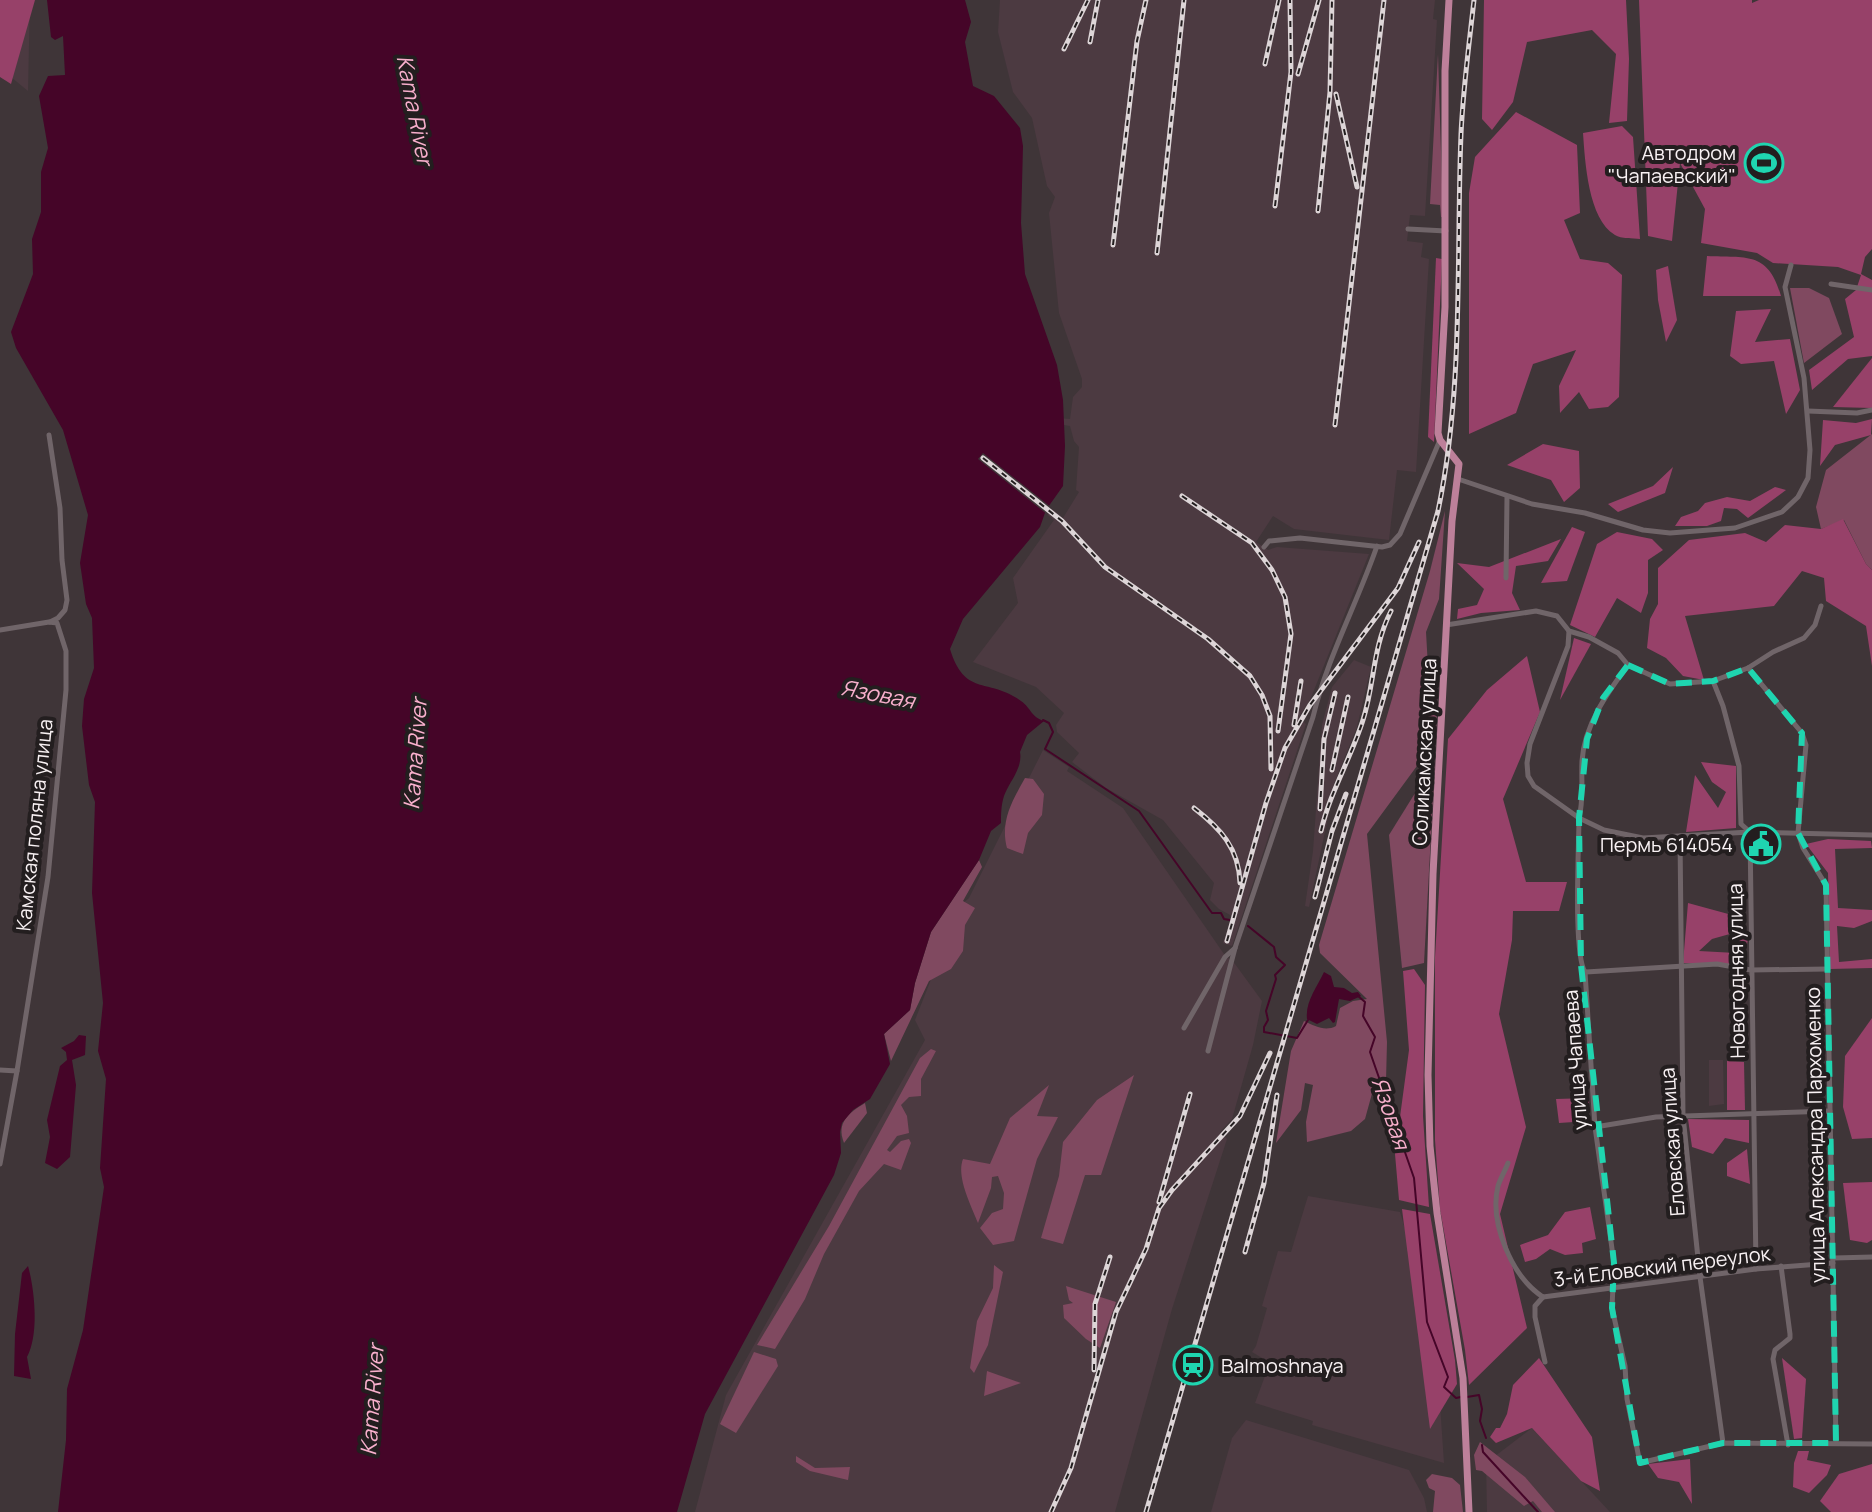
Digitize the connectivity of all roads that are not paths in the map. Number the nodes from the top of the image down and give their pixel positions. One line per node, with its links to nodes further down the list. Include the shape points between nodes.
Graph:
1 (1449, 0): 3 (main road)
2 (1408, 229): 3 (street)
3 (1446, 231): 10 (main road)
4 (1791, 265): 8 (street, via 1785,287)
5 (1831, 284): 6 (street)
6 (1872, 290)
7 (1872, 410): 8 (street)
8 (1808, 411): 12 (street, via 1808,478 1798,497 1782,512 1745,525 1699,532 1643,530)
9 (49, 435): 19 (street, via 67,600 65,610)
10 (1440, 440): 11 (main road, via 1457,458); 15 (street, via 1400,534 1390,545)
11 (1458, 479): 12 (street); 20 (main road, Соликамская улица)
12 (1507, 497): 17 (street)
13 (1258, 539): 14 (street)
14 (1269, 541): 15 (street, via 1300,538); 16 (street)
15 (1377, 546): 31 (street, via 1319,688)
16 (1264, 547)
17 (1506, 578)
18 (1821, 606): 24 (street, via 1804,638)
19 (49, 622): 21 (street); 39 (street, Камская поляна улица, via 57,623 64,642 66,690 48,877)
20 (1446, 625): 22 (street, via 1536,611 1557,616); 58 (main road, Соликамская улица, via 1428,1075 1437,1213 1463,1378)
21 (0, 630)
22 (1569, 631): 23 (street, via 1618,653); 26 (street, via 1527,763 1534,786)
23 (1628, 665): 25 (street, via 1670,684); 26 (street, улица Чапаева, via 1603,698 1587,739)
24 (1748, 668): 25 (street); 28 (street, via 1802,733 1806,745)
25 (1713, 681): 27 (street, Новогодняя улица, via 1739,766 1741,824)
26 (1579, 818): 30 (street, via 1643,838); 35 (street, улица Чапаева, via 1579,928)
27 (1750, 832): 28 (street); 30 (street); 34 (street, Новогодняя улица)
28 (1798, 833): 29 (street); 33 (street, улица Александра Пархоменко, via 1826,885)
29 (1872, 835)
30 (1680, 836): 32 (street, Еловская улица)
31 (1235, 948): 36 (street); 37 (street)
32 (1680, 966): 34 (street, via 1717,964); 35 (street); 42 (street, Еловская улица)
33 (1828, 969): 34 (street); 40 (street, улица Александра Пархоменко)
34 (1751, 970): 41 (street, Новогодняя улица)
35 (1585, 972): 43 (street, улица Чапаева)
36 (1184, 1028)
37 (1208, 1051)
38 (0, 1070): 39 (street)
39 (17, 1071): 45 (street, Камская поляна улица)
40 (1830, 1111): 41 (street); 47 (street, улица Александра Пархоменко)
41 (1754, 1114): 42 (street); 49 (street, Новогодняя улица)
42 (1683, 1116): 43 (street); 50 (street, Еловская улица)
43 (1595, 1127): 51 (street, улица Чапаева)
44 (1508, 1163): 52 (street, via 1497,1189 1501,1233 1530,1289)
45 (0, 1164)
46 (1872, 1257): 47 (street, 3-й Еловский переулок)
47 (1833, 1260): 48 (street, 3-й Еловский переулок); 55 (street, улица Александра Пархоменко)
48 (1781, 1266): 49 (street, 3-й Еловский переулок); 57 (street, via 1790,1338 1775,1350 1773,1359)
49 (1756, 1269): 50 (street, 3-й Еловский переулок)
50 (1700, 1277): 51 (street, 3-й Еловский переулок); 54 (street, Еловская улица)
51 (1614, 1289): 52 (street, 3-й Еловский переулок); 54 (street, улица Чапаева, via 1612,1308 1640,1463)
52 (1543, 1297): 53 (street, via 1535,1306 1535,1317)
53 (1545, 1362)
54 (1723, 1443): 57 (street)
55 (1836, 1443): 56 (street); 57 (street)
56 (1872, 1444)
57 (1788, 1445)
58 (1469, 1512)

